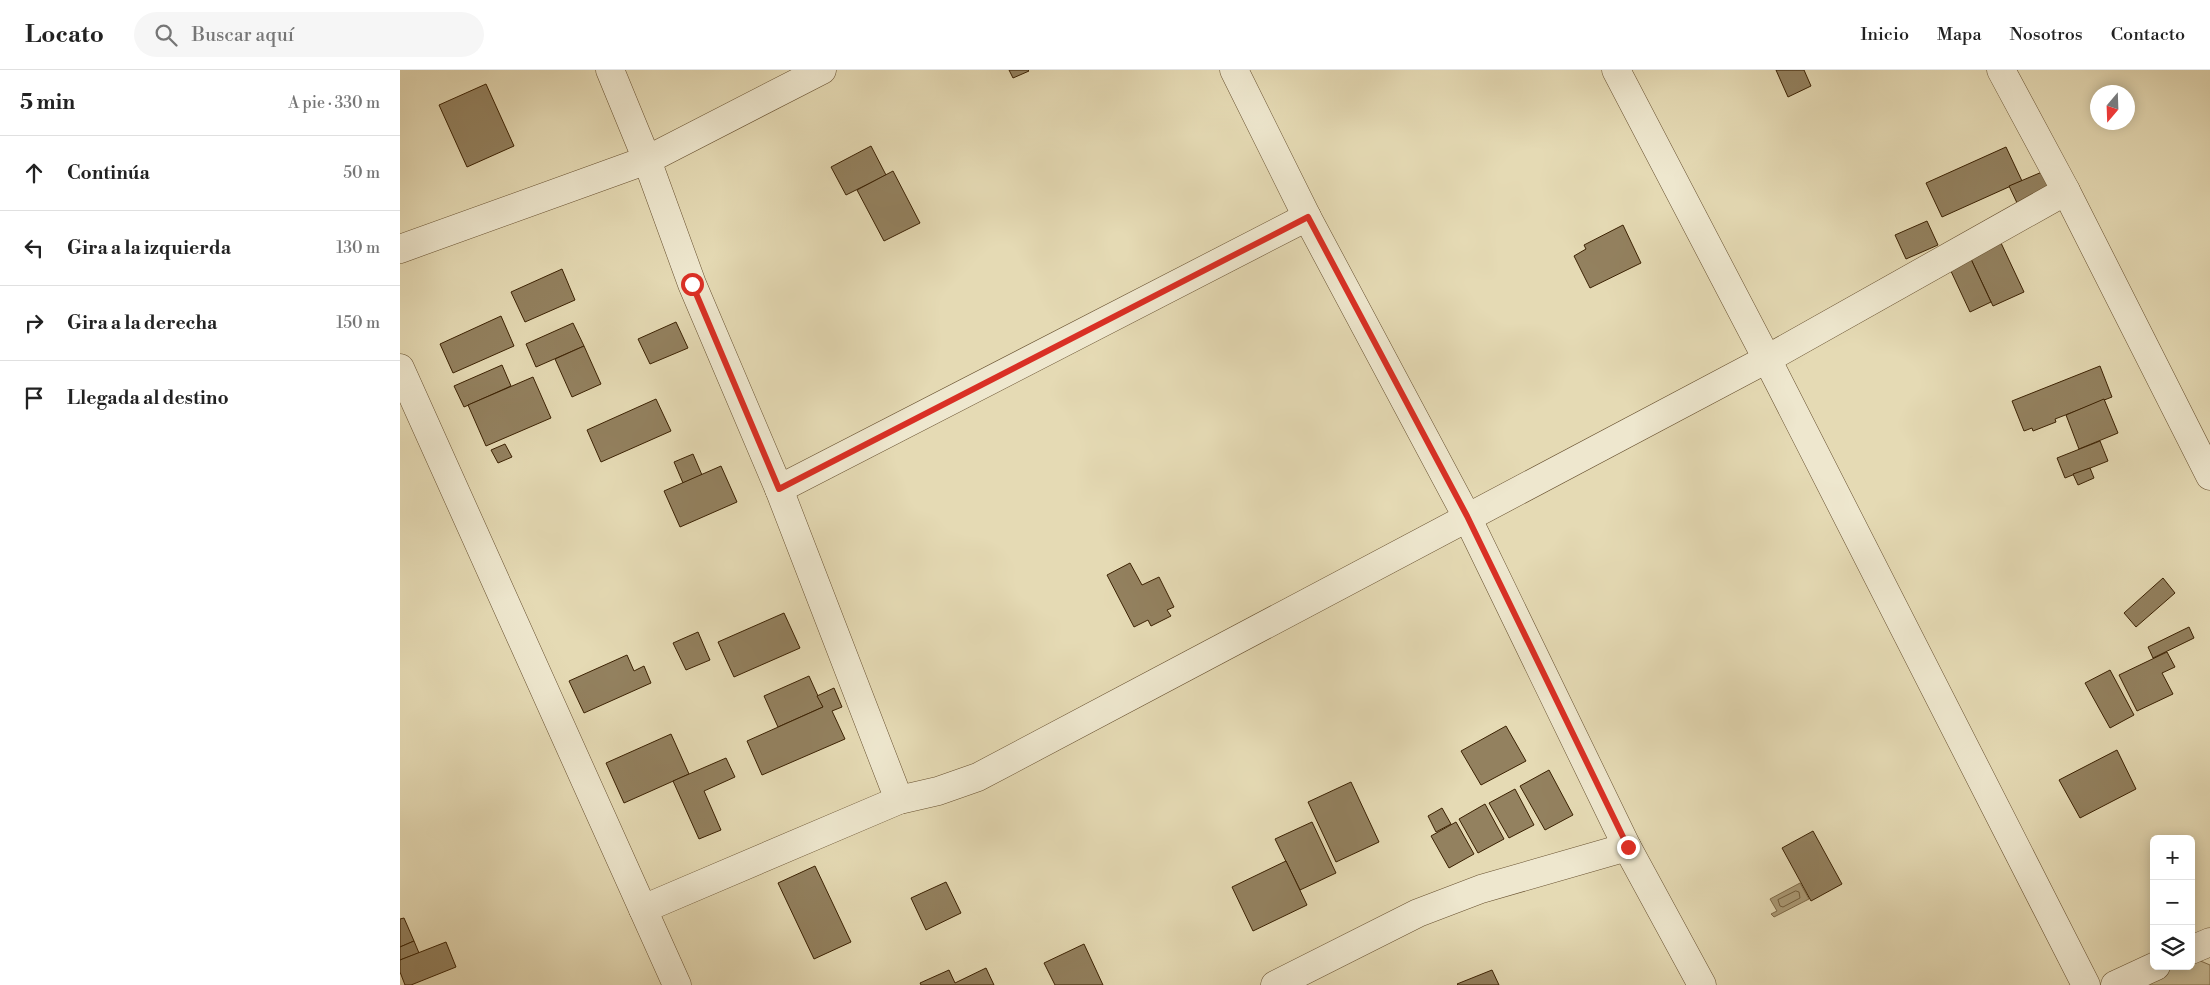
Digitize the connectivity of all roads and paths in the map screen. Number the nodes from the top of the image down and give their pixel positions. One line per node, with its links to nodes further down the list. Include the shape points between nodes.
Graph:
1 (610, 70): 6 (street)
2 (822, 70): 6 (street)
3 (1234, 70): 8 (street)
4 (1616, 70): 10 (street)
5 (2001, 70): 7 (street)
6 (647, 160): 9 (street); 13 (street, via 692,284)
7 (2066, 191): 10 (street); 12 (street)
8 (1308, 217): 13 (street); 14 (street)
9 (400, 248)
10 (1767, 359): 14 (street); 24 (street)
11 (400, 368): 17 (street)
12 (2210, 476)
13 (779, 489): 15 (street)
14 (1467, 516): 15 (street, via 978,778); 16 (street)
15 (899, 800): 17 (street)
16 (1628, 847): 22 (street, via 1481,889 1418,913); 23 (street)
17 (643, 908): 21 (street)
18 (2210, 942): 19 (street)
19 (2195, 948)
20 (2150, 969): 25 (street)
21 (677, 985)
22 (1275, 985)
23 (1702, 985)
24 (2086, 985)
25 (2115, 985)

